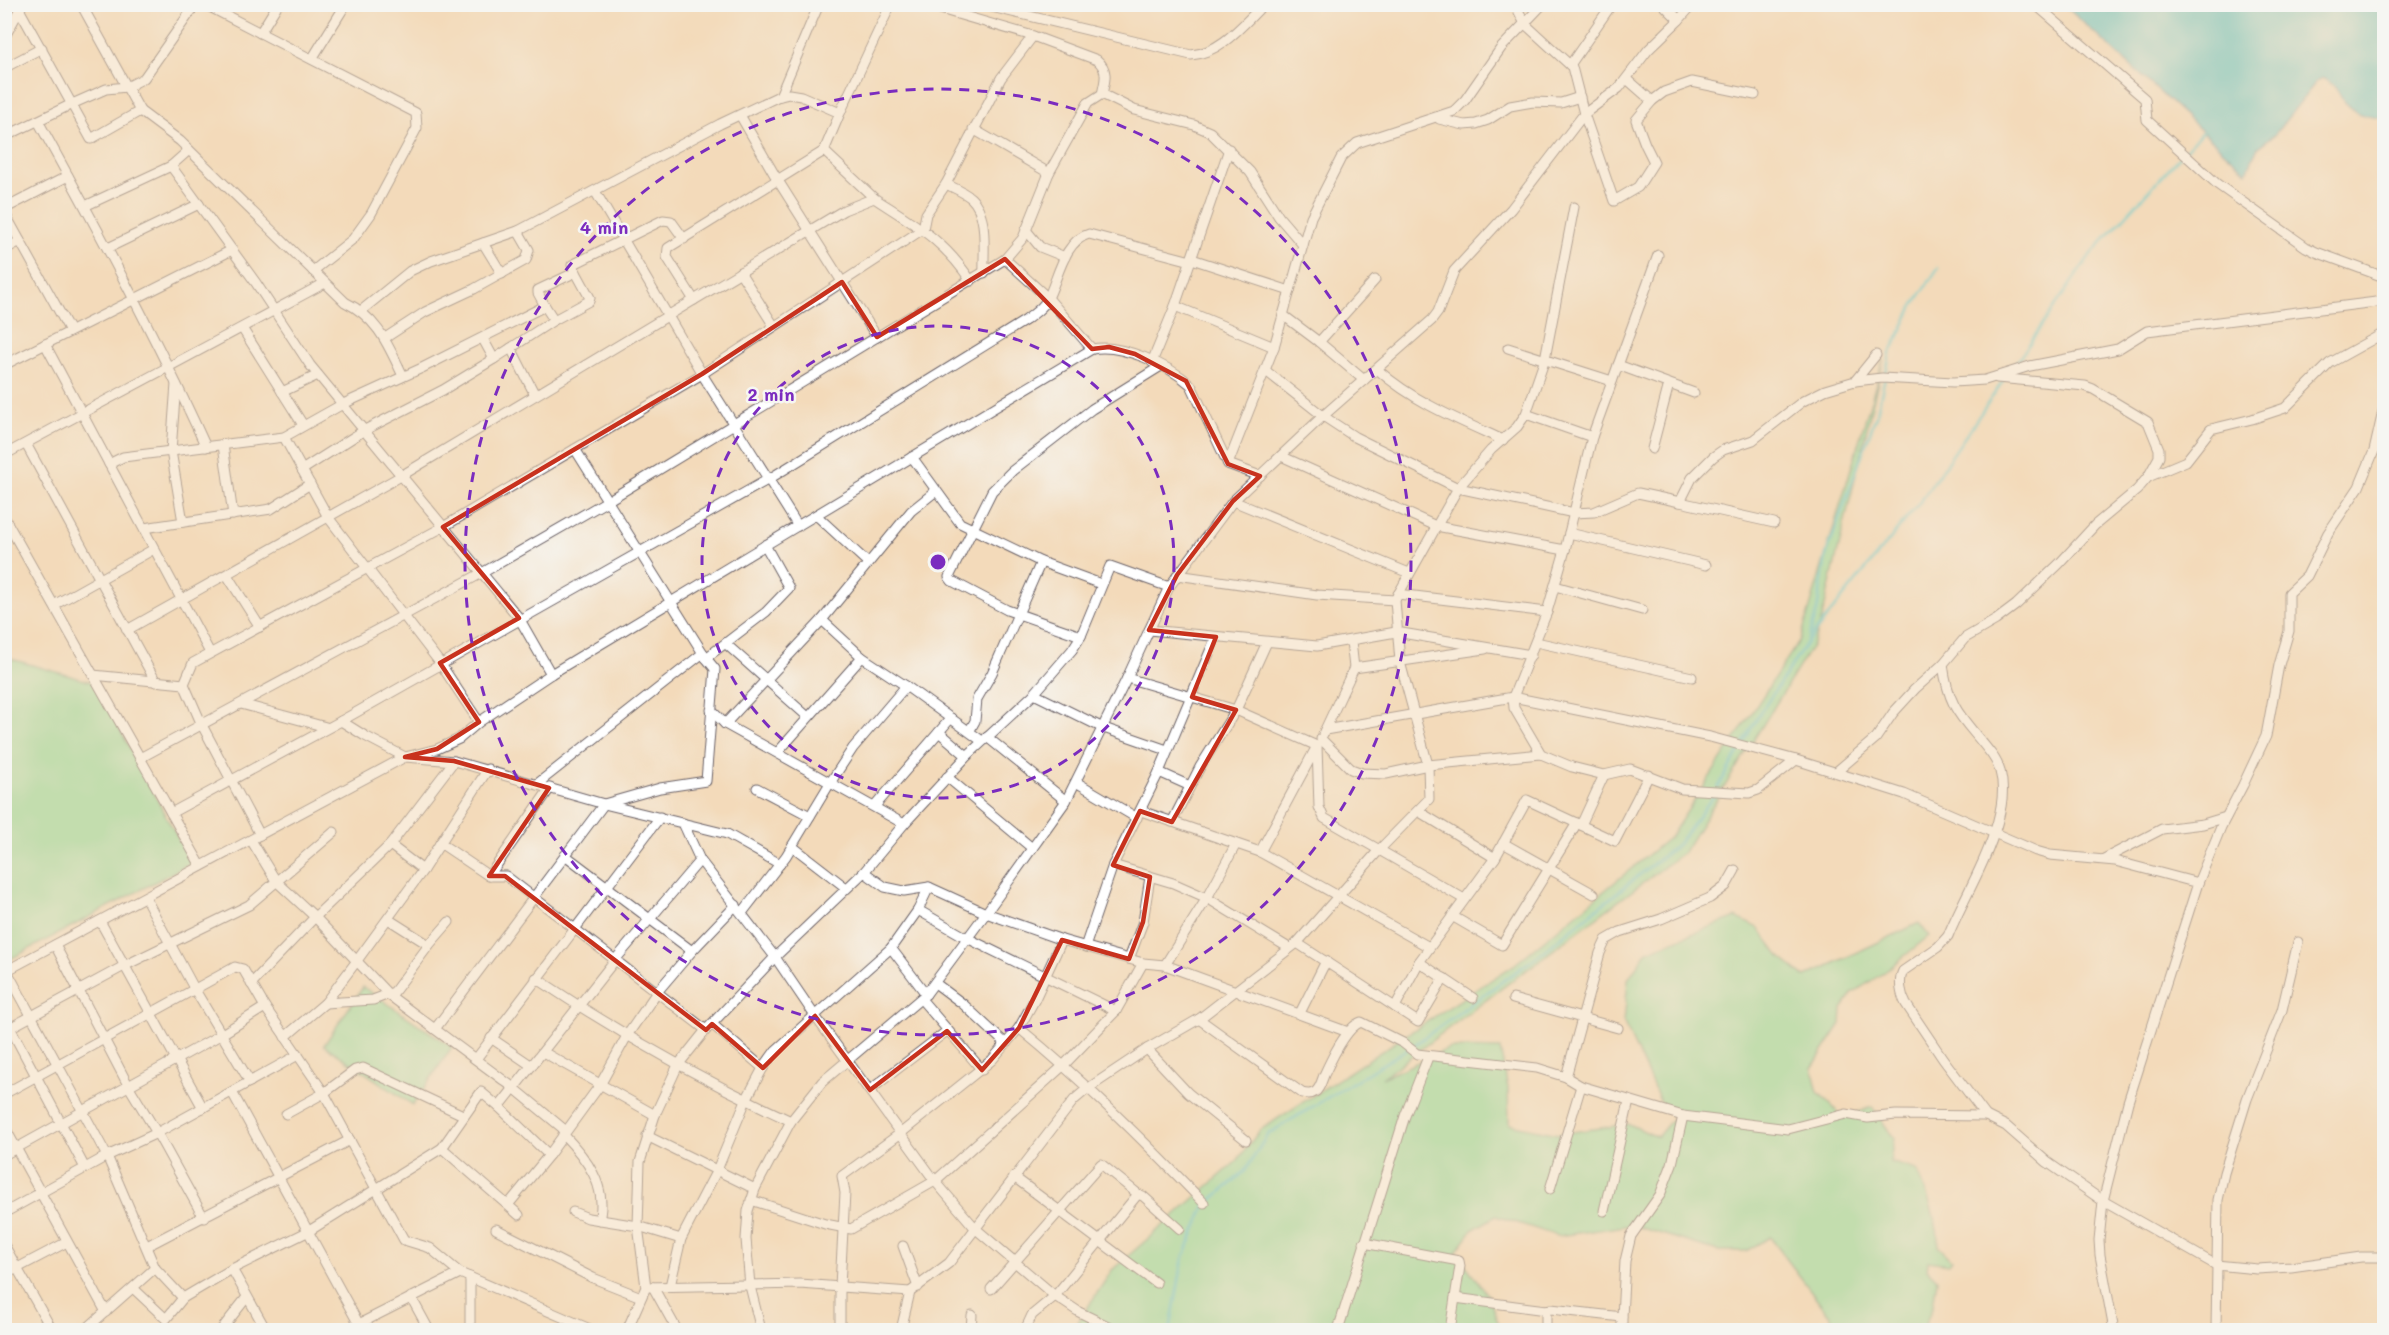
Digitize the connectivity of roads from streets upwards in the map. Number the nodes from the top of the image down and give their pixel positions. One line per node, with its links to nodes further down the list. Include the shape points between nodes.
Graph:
1 (81, 4): 30 (street)
2 (196, 4): 30 (street, via 144,78)
3 (278, 4): 22 (street)
4 (346, 4): 26 (street)
5 (819, 4): 33 (street)
6 (891, 4): 38 (street)
7 (923, 4): 23 (street)
8 (979, 4): 19 (street)
9 (1022, 4): 19 (street)
10 (1264, 4): 19 (street, via 1223,43 1206,53 1191,55)
11 (1515, 4): 21 (street)
12 (1543, 4): 21 (street)
13 (1612, 4): 27 (street)
14 (1663, 4): 20 (street)
15 (1693, 4): 20 (street)
16 (2036, 4): 80 (street, via 2145,99 2147,120 2217,184 2316,252)
17 (210, 6): 22 (street)
18 (21, 7): 24 (street); 25 (street)
19 (1020, 15)
20 (1679, 20): 29 (street, via 1648,50)
21 (1524, 24): 27 (street); 41 (street, via 1501,48 1461,104)
22 (260, 33): 26 (street)
23 (1033, 36): 31 (street, via 1099,62 1106,75); 43 (street, via 1001,78)
24 (4, 38)
25 (42, 48): 28 (street); 36 (street)
26 (312, 59): 75 (street, via 416,113 417,128 371,214 353,239)
27 (1570, 65): 34 (street)
28 (4, 68)
29 (1627, 79): 35 (street); 39 (street)
30 (127, 87): 36 (street, via 106,89); 37 (street)
31 (1102, 94): 45 (street, via 1134,110 1203,128); 49 (street, via 1088,103)
32 (1755, 95): 35 (street, via 1692,82)
33 (780, 96): 38 (street, via 801,96); 40 (street)
34 (1580, 97): 39 (street); 41 (street, via 1561,104 1533,102 1510,106 1488,120 1470,125)
35 (1652, 101): 39 (street, via 1636,120 1654,162 1638,187 1614,201)
36 (72, 104): 37 (street, via 91,139); 42 (street)
37 (140, 111): 46 (street)
38 (840, 113): 47 (street)
39 (1584, 114): 117 (street, via 1511,209 1454,271 1436,316)
40 (740, 115): 51 (street); 53 (street)
41 (1437, 118): 67 (street, via 1357,143 1347,151 1314,208)
42 (38, 121): 44 (street); 50 (street)
43 (973, 129): 49 (street); 52 (street)
44 (4, 138)
45 (1229, 149): 67 (street); 74 (street)
46 (189, 150): 48 (street); 75 (street)
47 (824, 151): 51 (street); 54 (street)
48 (171, 166): 55 (street); 56 (street)
49 (1049, 173): 60 (street)
50 (68, 176): 56 (street); 58 (street)
51 (777, 179): 62 (street); 63 (street)
52 (946, 184): 59 (street, via 926,214); 78 (street, via 968,196 977,207 982,224)
53 (595, 191): 61 (street); 65 (street)
54 (874, 198): 59 (street); 62 (street)
55 (199, 204): 68 (street); 70 (street)
56 (85, 206): 68 (street)
57 (1574, 207): 112 (street)
58 (4, 210): 64 (street)
59 (922, 229): 82 (street, via 953,256); 83 (street)
60 (1026, 230): 72 (street, via 1040,247); 73 (street, via 1017,248)
61 (518, 231): 66 (street); 79 (street, via 529,250 528,256)
62 (809, 231): 77 (street); 83 (street)
63 (684, 239): 65 (street, via 667,220); 88 (street, via 668,248 667,257)
64 (20, 241): 69 (street); 99 (street)
65 (624, 241): 76 (street, via 572,265); 95 (street)
66 (483, 243): 79 (street); 92 (street, via 410,271)
67 (1303, 245): 85 (street)
68 (108, 248): 87 (street)
69 (4, 250)
70 (232, 250): 87 (street); 93 (street)
71 (1658, 255): 115 (street)
72 (1065, 257): 74 (street, via 1077,240 1089,234); 86 (street)
73 (1005, 259): 78 (street); 86 (street)
74 (1192, 260): 85 (street); 91 (street)
75 (312, 271): 84 (street)
76 (576, 272): 90 (street, via 538,290); 96 (street, via 590,300)
77 (740, 272): 88 (street); 97 (street)
78 (984, 273): 82 (street)
79 (501, 274): 102 (street, via 425,312)
80 (2385, 277)
81 (1375, 280): 104 (street)
82 (970, 281): 101 (street)
83 (842, 282): 97 (street); 101 (street)
84 (324, 283): 92 (street, via 345,302); 93 (street)
85 (1290, 291): 94 (street)
86 (1048, 298): 109 (street); 157 (street, via 1026,320)
87 (135, 300): 99 (street); 116 (street)
88 (694, 300): 95 (street)
89 (2385, 301): 122 (street, via 2147,332 2118,349 2030,366)
90 (545, 306): 96 (street); 103 (street)
91 (1175, 306): 106 (street); 113 (street)
92 (362, 310): 102 (street)
93 (273, 311): 98 (street); 120 (street)
94 (1283, 315): 104 (street); 106 (street)
95 (667, 316): 119 (street); 130 (street)
96 (554, 320): 107 (street)
97 (774, 326): 119 (street)
98 (242, 328): 116 (street); 128 (street)
99 (70, 332): 105 (street)
100 (2385, 333): 156 (street, via 2330,363 2284,408 2211,429 2186,461)
101 (878, 337): 136 (street)
102 (385, 338): 121 (street)
103 (483, 339): 111 (street); 121 (street)
104 (1319, 342): 123 (street)
105 (45, 344): 114 (street); 133 (street)
106 (1274, 347): 118 (street)
107 (512, 348): 111 (street); 130 (street)
108 (1508, 348): 112 (street)
109 (1092, 349): 113 (street, via 1117,348); 150 (street)
110 (1876, 355): 126 (street)
111 (494, 359): 138 (street)
112 (1545, 359): 125 (street); 134 (street)
113 (1157, 364): 152 (street, via 1191,385); 175 (street, via 1092,408 1012,471 989,494)
114 (4, 365)
115 (1618, 365): 125 (street); 127 (street)
116 (169, 367): 124 (street); 133 (street)
117 (1377, 370): 123 (street); 141 (street, via 1426,404)
118 (1266, 371): 135 (street); 152 (street)
119 (702, 374): 136 (street); 145 (street)
120 (318, 375): 128 (street); 131 (street)
121 (403, 376): 131 (street)
122 (1994, 378): 126 (street, via 1966,382 1882,378); 156 (street, via 2085,386 2141,416 2148,422 2159,448 2159,457)
123 (1364, 380): 135 (street)
124 (176, 381): 144 (street); 147 (street)
125 (1612, 381): 140 (street)
126 (1855, 381): 163 (street, via 1816,393 1753,440 1723,450 1692,478)
127 (1669, 384): 129 (street); 146 (street)
128 (282, 392): 137 (street)
129 (1694, 393)
130 (535, 395): 154 (street)
131 (341, 405): 137 (street); 138 (street)
132 (2385, 407): 279 (street, via 2359,488 2328,533 2307,576 2289,593 2289,631 2268,731)
133 (82, 414): 142 (street); 151 (street)
134 (1526, 414): 140 (street); 141 (street)
135 (1323, 416): 149 (street); 159 (street, via 1355,437)
136 (734, 423): 157 (street); 161 (street)
137 (303, 425): 139 (street)
138 (363, 431): 153 (street); 154 (street)
139 (284, 437): 143 (street); 153 (street)
140 (1592, 438): 164 (street)
141 (1503, 440): 159 (street)
142 (26, 444): 148 (street); 189 (street)
143 (223, 445): 144 (street); 165 (street)
144 (206, 447): 147 (street)
145 (575, 449): 161 (street); 173 (street)
146 (1652, 449)
147 (171, 451): 151 (street); 169 (street)
148 (4, 455)
149 (1281, 456): 155 (street); 172 (street)
150 (912, 457): 160 (street); 166 (street)
151 (109, 464): 174 (street)
152 (1228, 464): 155 (street)
153 (302, 470): 158 (street)
154 (401, 476): 168 (street); 173 (street)
155 (1260, 476): 162 (street)
156 (2148, 477): 220 (street, via 2016,605 1965,638)
157 (769, 479): 171 (street); 180 (street)
158 (310, 484): 165 (street, via 271,509); 168 (street)
159 (1458, 488): 164 (street); 172 (street)
160 (936, 491): 175 (street, via 960,523); 181 (street, via 911,511)
161 (609, 500): 180 (street); 185 (street)
162 (1233, 501): 186 (street); 188 (street)
163 (1680, 502): 164 (street, via 1638,494 1600,510); 170 (street)
164 (1574, 513): 176 (street)
165 (233, 515): 169 (street)
166 (816, 515): 171 (street); 181 (street)
167 (4, 517): 196 (street)
168 (328, 517): 184 (street); 187 (street)
169 (183, 522): 174 (street)
170 (1774, 523)
171 (798, 526): 177 (street)
172 (1436, 526): 179 (street); 186 (street)
173 (443, 527): 184 (street); 185 (street)
174 (144, 528): 178 (street)
175 (973, 530): 182 (street); 199 (street, via 949,579)
176 (1569, 533): 179 (street); 183 (street)
177 (765, 545): 195 (street); 212 (street, via 789,588)
178 (154, 549): 189 (street); 194 (street)
179 (1565, 550): 191 (street)
180 (639, 552): 195 (street); 201 (street)
181 (867, 562): 202 (street)
182 (1041, 562): 190 (street); 199 (street)
183 (1706, 565)
184 (367, 569): 200 (street); 203 (street)
185 (482, 573): 200 (street); 201 (street)
186 (1409, 573): 193 (street)
187 (227, 575): 194 (street); 203 (street)
188 (1177, 575): 192 (street); 193 (street, via 1317,595)
189 (100, 580): 196 (street); 204 (street)
190 (1101, 584): 192 (street, via 1112,566); 207 (street)
191 (1555, 586): 197 (street); 198 (street)
192 (1169, 587): 205 (street)
193 (1397, 597): 198 (street); 206 (street)
194 (182, 600): 204 (street); 214 (street)
195 (671, 602): 216 (street); 222 (street)
196 (54, 605): 223 (street)
197 (1642, 610)
198 (1547, 612): 211 (street)
199 (1018, 614): 207 (street); 245 (street, via 977,699)
200 (404, 617): 219 (street); 233 (street)
201 (519, 618): 219 (street); 222 (street)
202 (822, 620): 217 (street); 226 (street)
203 (260, 627): 214 (street)
204 (127, 630): 227 (street)
205 (1149, 630): 208 (street); 225 (street)
206 (1396, 632): 209 (street); 213 (street); 218 (street)
207 (1081, 636): 230 (street)
208 (1216, 637): 210 (street); 232 (street)
209 (1351, 640): 210 (street, via 1317,646); 221 (street)
210 (1267, 642): 235 (street)
211 (1536, 642): 215 (street); 224 (street)
212 (726, 644): 216 (street); 226 (street)
213 (1493, 648): 215 (street); 218 (street)
214 (210, 653): 228 (street, via 193,663)
215 (1531, 655): 231 (street)
216 (705, 656): 234 (street, via 715,669); 267 (street)
217 (862, 657): 229 (street); 237 (street)
218 (1400, 662): 221 (street); 236 (street)
219 (440, 663): 239 (street); 240 (street)
220 (1943, 664): 260 (street, via 1893,712 1876,738); 285 (street, via 1953,706 2001,771 2002,804)
221 (1354, 668): 247 (street)
222 (551, 674): 240 (street)
223 (93, 675): 227 (street); 254 (street)
224 (1692, 677)
225 (1127, 678): 232 (street); 244 (street)
226 (766, 681): 237 (street); 242 (street)
227 (156, 682): 228 (street)
228 (184, 684): 241 (street)
229 (906, 686): 238 (street); 266 (street, via 858,742)
230 (1034, 694): 244 (street); 248 (street)
231 (1513, 697): 236 (street); 251 (street, via 1517,716); 255 (street, via 1710,737)
232 (1192, 698): 235 (street); 249 (street)
233 (241, 704): 241 (street); 243 (street)
234 (711, 710): 242 (street); 272 (street, via 706,782 660,788)
235 (1236, 710): 247 (street); 268 (street)
236 (1414, 714): 247 (street); 257 (street)
237 (808, 717): 250 (street)
238 (951, 718): 245 (street); 246 (street)
239 (341, 721): 243 (street); 253 (street)
240 (479, 722): 253 (street, via 459,739)
241 (202, 724): 254 (street); 264 (street)
242 (725, 724): 250 (street)
243 (326, 727): 264 (street)
244 (1101, 728): 249 (street); 265 (street)
245 (970, 730): 248 (street)
246 (939, 732): 252 (street); 273 (street)
247 (1321, 738): 257 (street, via 1351,769 1362,773 1393,773); 294 (street, via 1321,812 1328,820); 295 (street)
248 (985, 739): 252 (street); 271 (street)
249 (1167, 750): 259 (street)
250 (778, 752): 266 (street)
251 (1541, 754): 257 (street); 262 (street)
252 (967, 756): 263 (street)
253 (405, 757): 256 (street); 286 (street)
254 (140, 758): 275 (street)
255 (1796, 760): 260 (street); 261 (street, via 1749,793 1686,790)
256 (454, 761): 258 (street); 291 (street)
257 (1428, 765): 274 (street, via 1430,795)
258 (488, 770): 267 (street); 288 (street)
259 (1159, 772): 268 (street); 276 (street)
260 (1836, 772): 285 (street, via 1904,794)
261 (1649, 775): 262 (street, via 1630,769); 283 (street, via 1615,841)
262 (1604, 776): 283 (street)
263 (947, 777): 282 (street); 293 (street)
264 (231, 780): 275 (street); 286 (street)
265 (1076, 782): 271 (street); 276 (street)
266 (830, 783): 273 (street); 277 (street)
267 (537, 784): 269 (street)
268 (1190, 786): 280 (street)
269 (549, 788): 272 (street); 307 (street)
270 (757, 788): 277 (street)
271 (1066, 801): 293 (street)
272 (604, 804): 278 (street); 296 (street)
273 (874, 806): 282 (street)
274 (1418, 811): 294 (street); 297 (street)
275 (171, 813): 301 (street)
276 (1139, 814): 280 (street); 302 (street)
277 (810, 816): 292 (street)
278 (660, 817): 281 (street); 311 (street)
279 (2226, 817): 299 (street, via 2162,829); 310 (street)
280 (1172, 822): 290 (street)
281 (683, 823): 298 (street); 300 (street, via 727,834)
282 (904, 824): 306 (street)
283 (1579, 824): 289 (street, via 1527,800); 303 (street)
284 (334, 832): 309 (street)
285 (1994, 833): 299 (street, via 2043,854); 423 (street, via 1945,941 1903,971 1901,978 1906,1004)
286 (260, 835): 287 (street)
287 (251, 840): 301 (street); 309 (street)
288 (440, 843): 304 (street); 307 (street)
289 (1503, 843): 297 (street); 303 (street)
290 (1236, 844): 295 (street); 318 (street)
291 (390, 845): 304 (street); 324 (street)
292 (792, 846): 300 (street); 312 (street)
293 (1032, 848): 322 (street)
294 (1380, 849): 315 (street); 319 (street)
295 (1260, 852): 315 (street)
296 (565, 855): 311 (street); 317 (street)
297 (1495, 858): 319 (street)
298 (700, 860): 320 (street); 326 (street)
299 (2104, 860): 310 (street)
300 (780, 864): 320 (street)
301 (201, 866): 316 (street)
302 (1113, 866): 308 (street); 337 (street)
303 (1549, 869): 314 (street); 323 (street, via 1503,945)
304 (423, 870): 325 (street)
305 (1736, 870): 374 (street, via 1710,898 1606,940)
306 (864, 872): 312 (street); 313 (street, via 885,887 904,891)
307 (489, 876): 317 (street, via 506,876)
308 (1150, 877): 318 (street); 342 (street, via 1143,922)
309 (276, 881): 324 (street); 333 (street, via 249,905)
310 (2198, 883): 449 (street, via 2128,1102)
311 (607, 887): 326 (street); 329 (street)
312 (845, 887): 341 (street)
313 (929, 888): 321 (street); 322 (street)
314 (1594, 894)
315 (1338, 896): 336 (street); 338 (street)
316 (145, 897): 327 (street); 333 (street)
317 (533, 897): 329 (street); 380 (street)
318 (1207, 898): 336 (street); 348 (street)
319 (1464, 899): 323 (street)
320 (739, 909): 340 (street); 341 (street)
321 (918, 910): 330 (street); 339 (street)
322 (986, 913): 330 (street); 331 (street)
323 (1452, 916): 338 (street)
324 (315, 917): 345 (street); 355 (street)
325 (388, 919): 335 (street); 345 (street)
326 (650, 919): 340 (street); 343 (street)
327 (100, 921): 334 (street); 349 (street)
328 (449, 922): 335 (street)
329 (574, 929): 343 (street); 352 (street)
330 (967, 938): 351 (street); 354 (street)
331 (1062, 940): 337 (street); 351 (street)
332 (2298, 942): 474 (street, via 2282,1010 2247,1099 2224,1173 2218,1200)
333 (171, 943): 349 (street); 356 (street)
334 (55, 945): 350 (street); 357 (street)
335 (429, 945): 360 (street, via 399,987)
336 (1293, 945): 344 (street); 358 (street)
337 (1085, 947): 342 (street)
338 (1429, 947): 346 (street)
339 (891, 948): 361 (street); 373 (street)
340 (692, 951): 359 (street)
341 (775, 957): 373 (street); 376 (street)
342 (1129, 959): 347 (street)
343 (615, 960): 359 (street); 365 (street)
344 (1326, 961): 367 (street); 369 (street)
345 (356, 962): 360 (street); 364 (street)
346 (1419, 962): 353 (street); 367 (street)
347 (1143, 963): 348 (street); 368 (street)
348 (1165, 965): 358 (street)
349 (124, 966): 357 (street); 370 (street)
350 (6, 971): 372 (street)
351 (1046, 975): 368 (street); 377 (street)
352 (536, 978): 365 (street); 386 (street)
353 (1444, 978): 362 (street); 367 (street, via 1418,1022)
354 (935, 983): 361 (street); 388 (street)
355 (251, 984): 356 (street, via 243,969 235,967); 366 (street)
356 (195, 990): 370 (street); 383 (street)
357 (79, 991): 372 (street); 387 (street)
358 (1237, 991): 369 (street); 375 (street)
359 (657, 992): 376 (street); 384 (street)
360 (389, 994): 364 (street, via 373,1000); 380 (street)
361 (924, 997): 381 (street); 395 (street)
362 (1473, 998)
363 (1513, 999): 374 (street)
364 (325, 1003): 385 (street)
365 (579, 1006): 384 (street); 390 (street)
366 (265, 1007): 383 (street); 385 (street)
367 (1395, 1007)
368 (1116, 1011): 398 (street)
369 (1300, 1013): 382 (street)
370 (150, 1015): 387 (street); 393 (street)
371 (4, 1016): 379 (street)
372 (32, 1016): 379 (street); 396 (street)
373 (815, 1016): 395 (street); 400 (street, via 776,1050)
374 (1581, 1017): 378 (street); 403 (street)
375 (1199, 1019): 382 (street, via 1302,1093 1310,1094 1318,1089); 389 (street)
376 (709, 1027): 397 (street); 400 (street)
377 (1019, 1028): 388 (street); 398 (street)
378 (1618, 1028)
379 (8, 1029): 402 (street)
380 (435, 1029): 394 (street)
381 (947, 1031): 401 (street); 410 (street)
382 (1348, 1032): 392 (street, via 1361,1022)
383 (222, 1034): 393 (street); 404 (street)
384 (628, 1034): 397 (street); 405 (street)
385 (285, 1037): 391 (street)
386 (491, 1038): 394 (street); 399 (street)
387 (104, 1040): 396 (street); 406 (street)
388 (1006, 1044): 401 (street)
389 (1147, 1049): 409 (street); 432 (street, via 1188,1093)
390 (543, 1052): 399 (street); 405 (street)
391 (298, 1055): 404 (street); 412 (street)
392 (1428, 1057): 403 (street, via 1537,1068); 468 (street)
393 (175, 1059): 406 (street); 417 (street)
394 (476, 1059): 408 (street)
395 (849, 1060): 410 (street); 424 (street, via 819,1085)
396 (58, 1065): 402 (street); 418 (street)
397 (678, 1065): 414 (street); 421 (street)
398 (1064, 1065): 409 (street); 442 (street)
399 (532, 1066): 408 (street)
400 (763, 1068): 414 (street)
401 (982, 1070): 429 (street)
402 (37, 1076): 413 (street); 425 (street)
403 (1566, 1077): 407 (street)
404 (250, 1082): 411 (street)
405 (600, 1084): 421 (street); 428 (street)
406 (128, 1085): 418 (street); 427 (street)
407 (1581, 1086): 415 (street); 445 (street)
408 (514, 1088): 416 (street); 428 (street)
409 (1087, 1089): 441 (street, via 1067,1107); 450 (street)
410 (870, 1090): 429 (street)
411 (232, 1092): 417 (street); 440 (street)
412 (324, 1093): 419 (street); 420 (street, via 363,1068); 431 (street)
413 (4, 1094)
414 (746, 1100): 424 (street); 439 (street)
415 (1629, 1101): 422 (street); 453 (street)
416 (499, 1107): 420 (street, via 481,1092); 436 (street)
417 (203, 1108): 427 (street)
418 (83, 1111): 425 (street); 437 (street)
419 (286, 1114)
420 (463, 1115): 434 (street)
421 (655, 1115): 430 (street)
422 (1683, 1116): 423 (street, via 1788,1129 1846,1114 1868,1118); 498 (street, via 1660,1195 1631,1236 1625,1261)
423 (1986, 1116): 449 (street, via 2006,1126 2047,1162)
424 (790, 1121): 443 (street)
425 (62, 1122): 433 (street); 438 (street)
426 (4, 1126): 433 (street)
427 (158, 1133): 437 (street); 457 (street)
428 (564, 1133): 436 (street); 458 (street, via 580,1151 599,1187)
429 (901, 1133): 442 (street); 461 (street, via 842,1176)
430 (647, 1136): 439 (street); 459 (street, via 640,1162)
431 (350, 1140): 440 (street); 444 (street)
432 (1246, 1140)
433 (17, 1148): 435 (street); 446 (street)
434 (442, 1148): 444 (street); 451 (street)
435 (4, 1155)
436 (549, 1155): 451 (street)
437 (107, 1156): 438 (street); 470 (street)
438 (85, 1168): 446 (street)
439 (717, 1170): 443 (street); 465 (street)
440 (278, 1177): 457 (street); 464 (street)
441 (1014, 1177): 452 (street); 462 (street)
442 (935, 1181): 461 (street, via 859,1226); 462 (street)
443 (755, 1189): 448 (street)
444 (376, 1190): 464 (street); 478 (street, via 404,1240 430,1248)
445 (1550, 1190)
446 (41, 1193): 455 (street); 467 (street)
447 (1138, 1194): 452 (street, via 1101,1164); 463 (street); 466 (street)
448 (751, 1200): 461 (street); 483 (street, via 746,1239)
449 (2103, 1201): 474 (street); 521 (street, via 2100,1255)
450 (1204, 1203)
451 (508, 1205): 456 (street)
452 (1059, 1211): 466 (street); 473 (street)
453 (1604, 1211)
454 (573, 1212): 458 (street)
455 (4, 1213)
456 (519, 1215)
457 (204, 1218): 470 (street)
458 (599, 1220): 459 (street)
459 (638, 1226): 465 (street); 485 (street)
460 (496, 1229): 492 (street, via 593,1278)
461 (844, 1229): 484 (street)
462 (976, 1229): 473 (street); 487 (street, via 950,1263)
463 (1180, 1229)
464 (309, 1231): 477 (street); 500 (street)
465 (681, 1239): 482 (street)
466 (1100, 1241): 481 (street); 489 (street)
467 (67, 1242): 475 (street); 496 (street)
468 (1364, 1243): 494 (street, via 1459,1261); 517 (street)
469 (4, 1245): 475 (street)
470 (147, 1246): 476 (street)
471 (903, 1246): 487 (street)
472 (2385, 1257): 474 (street, via 2257,1269)
473 (1014, 1260): 488 (street); 489 (street)
474 (2216, 1266): 522 (street)
475 (17, 1268): 479 (street); 501 (street)
476 (155, 1268): 486 (street); 493 (street)
477 (231, 1269): 490 (street); 493 (street)
478 (460, 1274): 480 (street); 491 (street)
479 (4, 1275)
480 (470, 1277): 499 (street); 506 (street)
481 (1156, 1283)
482 (670, 1286): 483 (street); 485 (street)
483 (750, 1286): 484 (street); 511 (street)
484 (840, 1286): 487 (street); 512 (street)
485 (650, 1287): 492 (street); 510 (street)
486 (133, 1288): 493 (street, via 166,1319); 496 (street)
487 (914, 1289): 513 (street)
488 (991, 1289)
489 (1055, 1296): 515 (street, via 1032,1315); 516 (street)
490 (247, 1297): 503 (street); 504 (street)
491 (411, 1297): 500 (street); 505 (street)
492 (641, 1297): 509 (street)
493 (183, 1298)
494 (1455, 1298): 495 (street); 518 (street)
495 (1546, 1310): 498 (street); 519 (street)
496 (106, 1312): 502 (street)
497 (972, 1315): 514 (street)
498 (1622, 1317): 520 (street)
499 (569, 1319): 507 (street); 508 (street)
500 (361, 1327)
501 (52, 1330)
502 (85, 1330)
503 (221, 1330)
504 (266, 1330)
505 (429, 1330)
506 (469, 1330)
507 (566, 1330)
508 (592, 1330)
509 (627, 1330)
510 (676, 1330)
511 (761, 1330)
512 (840, 1330)
513 (901, 1330)
514 (971, 1330)
515 (1025, 1330)
516 (1116, 1330)
517 (1338, 1330)
518 (1450, 1330)
519 (1546, 1330)
520 (1622, 1330)
521 (2114, 1330)
522 (2216, 1330)

